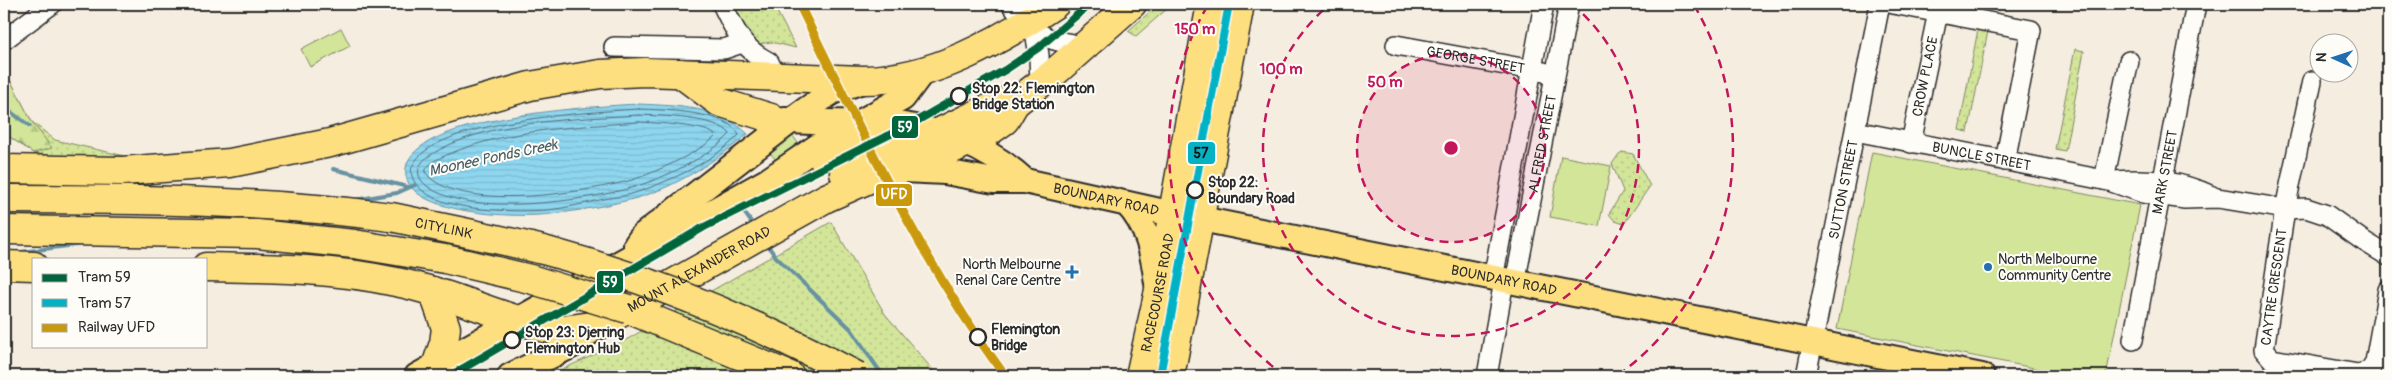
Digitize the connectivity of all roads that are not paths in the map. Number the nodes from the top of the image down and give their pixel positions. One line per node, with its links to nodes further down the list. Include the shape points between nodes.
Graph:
1 (52, 4): 14 (street)
2 (722, 4): 15 (street)
3 (1055, 4): 13 (highway)
4 (1132, 4): 17 (highway, MOUNT ALEXANDER ROAD)
5 (1211, 4): 47 (highway, RACECOURSE ROAD)
6 (1240, 4): 48 (highway, RACECOURSE ROAD)
7 (1544, 4): 20 (street, ALFRED STREET)
8 (1569, 4): 23 (street, ALFRED STREET)
9 (1880, 4): 32 (street, SUTTON STREET)
10 (1893, 4): 12 (street)
11 (2196, 4): 42 (street, MARK STREET)
12 (1938, 12): 34 (street, CROW PLACE); 37 (street, via 2031,30)
13 (1024, 19): 17 (street, via 1053,40); 21 (highway, via 986,44); 27 (street, via 1039,55)
14 (4, 40)
15 (742, 43): 18 (street, via 724,49); 24 (street, via 769,62)
16 (1396, 45): 20 (street, GEORGE STREET)
17 (1084, 46): 27 (highway, MOUNT ALEXANDER ROAD)
18 (614, 47)
19 (2129, 61): 41 (street)
20 (1532, 69): 23 (street, GEORGE STREET); 55 (street, ALFRED STREET)
21 (923, 72): 25 (highway); 30 (main road, via 902,98)
22 (680, 73): 24 (highway); 29 (highway, via 719,102); 38 (highway, via 625,72 551,81 354,137 230,163 122,170)
23 (1555, 74): 55 (street, ALFRED STREET)
24 (776, 77): 25 (highway)
25 (863, 80): 29 (main road)
26 (2312, 82): 46 (street, CAYTRE CRESCENT)
27 (1040, 85): 28 (highway, MOUNT ALEXANDER ROAD)
28 (1010, 112): 33 (highway, via 1002,102); 35 (highway, MOUNT ALEXANDER ROAD); 40 (main road, via 1003,142)
29 (781, 119): 30 (main road, BOUNDARY ROAD); 51 (main road, via 746,155 643,235)
30 (859, 123): 31 (main road, BOUNDARY ROAD); 36 (main road)
31 (894, 124): 33 (main road, BOUNDARY ROAD); 36 (main road, via 824,158)
32 (1855, 131): 34 (street, BUNCLE STREET); 62 (street, SUTTON STREET)
33 (931, 137): 35 (main road, BOUNDARY ROAD); 39 (highway, via 899,156); 43 (highway, via 910,140 846,172 834,180)
34 (1911, 142): 37 (street, BUNCLE STREET)
35 (966, 143): 39 (highway, MOUNT ALEXANDER ROAD); 40 (main road, BOUNDARY ROAD)
36 (803, 156): 51 (main road, via 762,184)
37 (2005, 161): 41 (street, BUNCLE STREET)
38 (4, 169)
39 (893, 171): 40 (main road, BOUNDARY ROAD, via 945,172 994,181); 43 (highway, MOUNT ALEXANDER ROAD)
40 (1018, 174): 45 (main road, BOUNDARY ROAD)
41 (2106, 181): 42 (street, BUNCLE STREET, via 2142,193)
42 (2161, 188): 46 (street, BUNCLE STREET, via 2185,199 2218,198); 61 (street, MARK STREET)
43 (826, 198): 60 (highway, MOUNT ALEXANDER ROAD)
44 (4, 200): 66 (highway, CITYLINK, bridge, via 262,204 336,210 472,233 548,251 636,279 751,325)
45 (1127, 204): 47 (main road, BOUNDARY ROAD); 58 (main road, via 1138,217 1148,239)
46 (2285, 209): 50 (street, BUNCLE STREET, via 2306,208 2327,215); 56 (street, CAYTRE CRESCENT, via 2264,350 2272,359 2358,374 2370,371 2375,362)
47 (1173, 214): 48 (highway, BOUNDARY ROAD); 58 (highway, RACECOURSE ROAD)
48 (1201, 219): 55 (main road, BOUNDARY ROAD); 68 (highway, RACECOURSE ROAD)
49 (4, 230): 65 (highway, bridge, via 257,234 354,244 445,259 530,279 628,309)
50 (2388, 256)
51 (625, 260): 59 (main road)
52 (4, 265): 53 (highway)
53 (32, 266)
54 (208, 267): 57 (highway, via 331,270)
55 (1504, 281): 62 (main road, BOUNDARY ROAD); 69 (street, ALFRED STREET)
56 (2388, 290)
57 (433, 291): 59 (highway); 63 (highway, via 446,328 444,343)
58 (1158, 295): 67 (highway, RACECOURSE ROAD)
59 (510, 317): 60 (highway, via 552,330); 63 (main road)
60 (599, 325): 64 (main road, MOUNT ALEXANDER ROAD, via 571,346)
61 (2133, 340)
62 (1813, 342): 70 (street, SUTTON STREET); 71 (main road, BOUNDARY ROAD)
63 (427, 371)
64 (510, 376)
65 (790, 376)
66 (857, 376)
67 (1140, 376)
68 (1170, 376)
69 (1487, 376)
70 (1806, 376)
71 (1982, 376)

